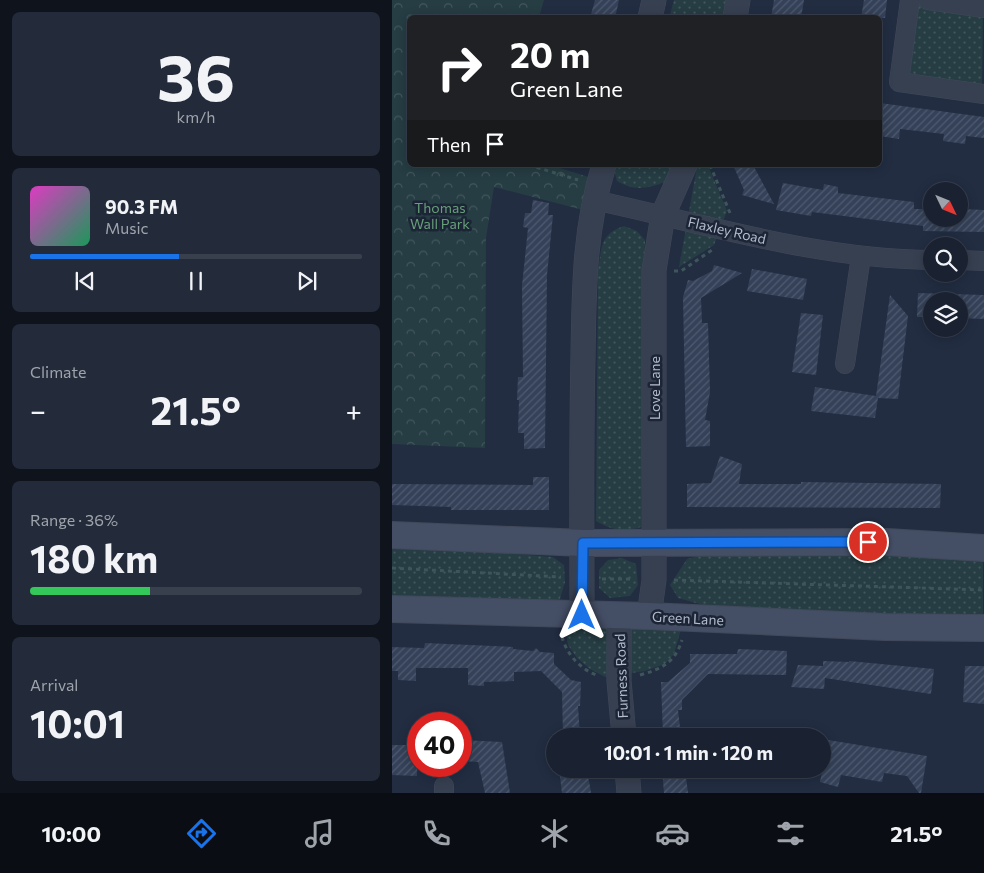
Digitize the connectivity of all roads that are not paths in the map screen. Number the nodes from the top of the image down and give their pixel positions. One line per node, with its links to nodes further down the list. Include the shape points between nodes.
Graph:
1 (654, 0): 7 (street)
2 (738, 0): 8 (street)
3 (910, 0): 9 (street, via 899,82)
4 (928, 0): 5 (street)
5 (957, 2): 6 (street)
6 (984, 8)
7 (651, 15)
8 (736, 15)
9 (984, 94)
10 (684, 167): 12 (street, Love Lane)
11 (598, 183): 12 (street, Flaxley Road); 19 (street, via 584,261)
12 (663, 215): 13 (street, Flaxley Road, via 782,243); 20 (street, Love Lane, via 654,270)
13 (861, 256): 14 (street, Flaxley Road); 17 (street)
14 (923, 259)
15 (968, 260): 16 (street)
16 (984, 261)
17 (845, 364)
18 (392, 535): 19 (main road)
19 (583, 543): 20 (main road); 23 (street)
20 (653, 543): 21 (main road, via 887,542); 25 (street, Love Lane, via 654,580)
21 (984, 548)
22 (392, 609): 23 (main road, Green Lane)
23 (582, 615): 24 (main road, Green Lane)
24 (619, 616): 25 (main road, Green Lane); 27 (street, Furness Road)
25 (649, 616): 26 (main road, Green Lane, via 885,627)
26 (984, 628)
27 (623, 728)
28 (628, 778): 29 (street)
29 (629, 793)

